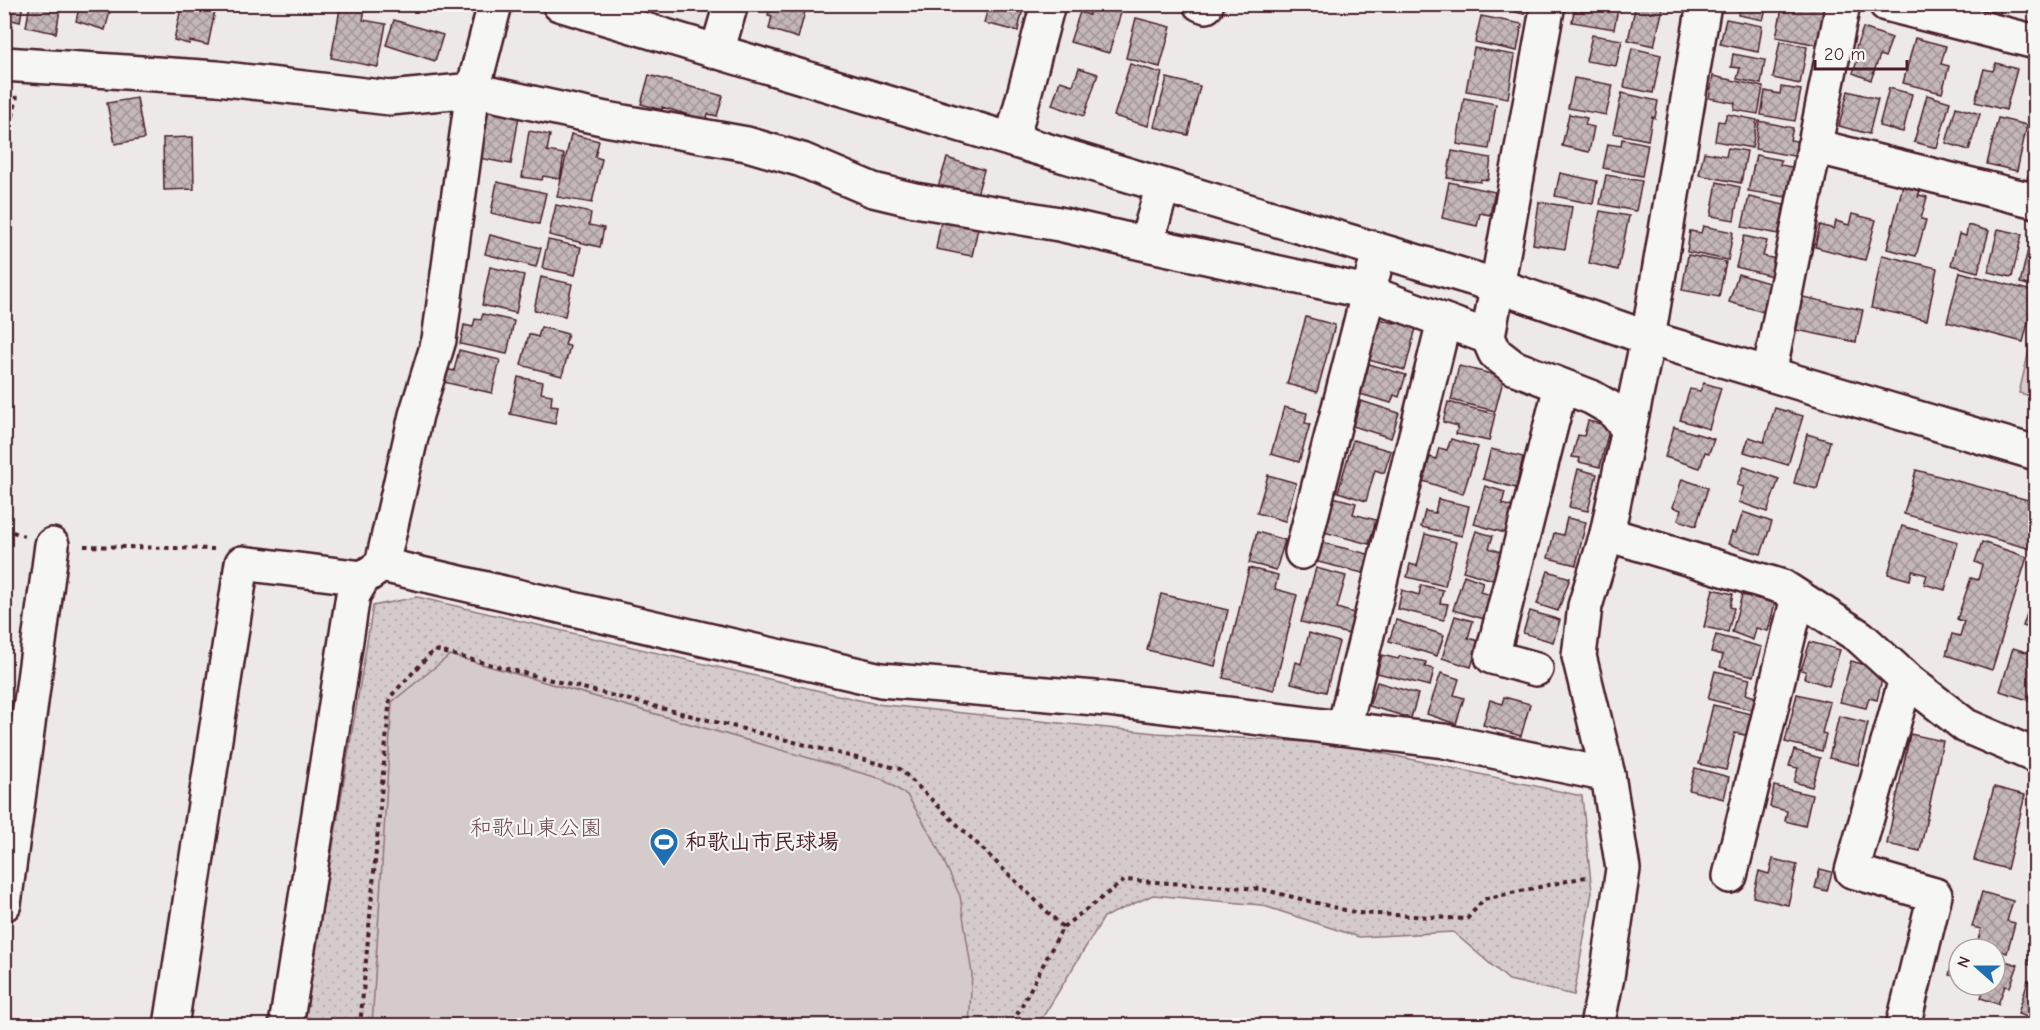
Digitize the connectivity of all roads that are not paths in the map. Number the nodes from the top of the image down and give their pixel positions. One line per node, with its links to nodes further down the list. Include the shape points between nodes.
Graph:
1 (495, 4): 12 (street)
2 (559, 4): 10 (street)
3 (731, 4): 10 (street)
4 (1048, 4): 13 (street)
5 (1548, 4): 19 (street)
6 (1704, 4): 23 (street)
7 (1843, 4): 14 (street)
8 (1886, 4): 9 (street)
9 (2036, 42)
10 (717, 52): 13 (street)
11 (13, 65): 12 (street, via 218,78 390,98)
12 (473, 90): 17 (street, via 747,144 802,160 873,190 915,200 1059,224); 31 (street, via 439,340)
13 (1012, 140): 15 (street)
14 (1814, 146): 16 (street); 24 (street)
15 (1163, 186): 17 (street); 18 (street)
16 (2036, 201)
17 (1146, 244): 20 (street)
18 (1379, 251): 19 (street); 20 (street)
19 (1498, 286): 22 (street); 23 (street)
20 (1367, 292): 21 (street); 30 (street)
21 (1444, 321): 22 (street); 35 (street)
22 (1488, 337): 25 (street, via 1495,353 1513,367)
23 (1648, 338): 24 (street); 26 (street)
24 (1768, 374): 27 (street)
25 (1561, 386): 26 (street, via 1612,409); 33 (street, via 1492,657)
26 (1628, 429): 28 (street)
27 (2036, 453)
28 (1607, 534): 32 (street, via 1783,587); 37 (street, via 1585,606 1579,656)
29 (52, 545): 39 (street)
30 (1302, 552)
31 (373, 572): 35 (street, via 880,680 1107,699); 40 (street, via 242,563); 41 (street, via 353,595)
32 (1798, 597): 34 (street, via 1860,637); 38 (street)
33 (1536, 669)
34 (1906, 679): 36 (street, via 1966,726); 43 (street, via 1852,872 1935,895)
35 (1344, 728): 37 (street, via 1444,741)
36 (2036, 756)
37 (1608, 775): 42 (street, via 1623,869)
38 (1730, 876)
39 (4, 904)
40 (171, 1026)
41 (286, 1026)
42 (1597, 1026)
43 (1903, 1026)

